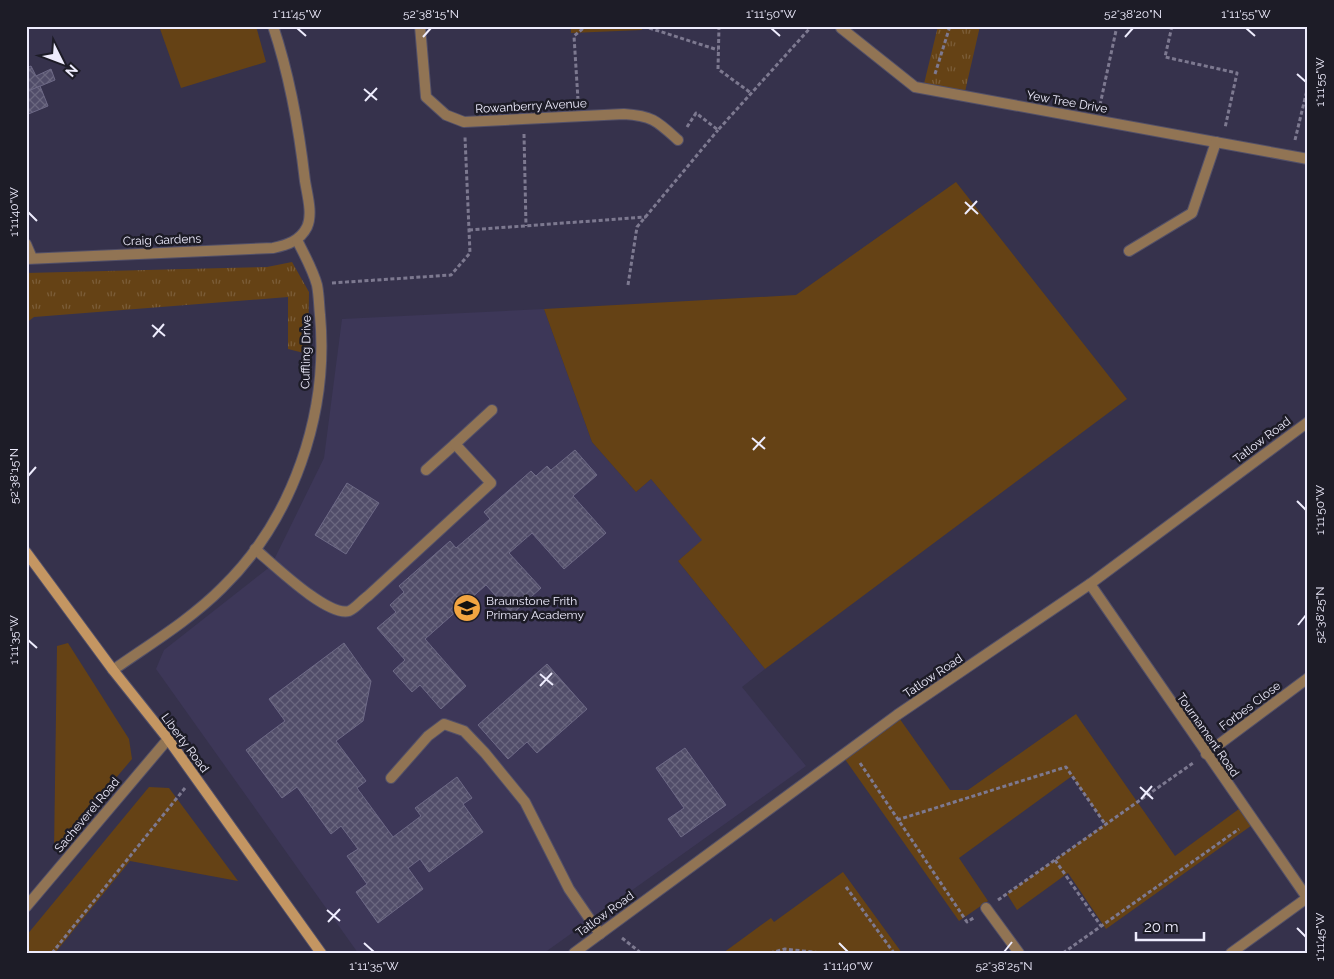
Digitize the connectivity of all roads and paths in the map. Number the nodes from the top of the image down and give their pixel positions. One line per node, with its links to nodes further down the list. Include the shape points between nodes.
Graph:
1 (420, 26): 19 (street, Rowanberry Avenue, via 426,97 446,115)
2 (622, 26): 10 (path)
3 (643, 26): 12 (path)
4 (719, 26): 12 (path)
5 (812, 26): 15 (path)
6 (950, 26): 14 (path)
7 (1117, 26): 18 (path)
8 (1172, 26): 22 (path, via 1166,57 1237,73)
9 (274, 27): 28 (street, via 286,65 309,211 307,226)
10 (585, 27): 16 (path, via 574,36)
11 (840, 28): 14 (street, Yew Tree Drive, via 915,87)
12 (718, 50): 15 (path, via 718,69)
13 (1308, 86): 23 (path)
14 (930, 89): 18 (street, Yew Tree Drive)
15 (751, 93): 20 (path)
16 (579, 117): 17 (street, Rowanberry Avenue); 21 (street, Rowanberry Avenue, via 644,115 658,121)
17 (524, 120): 19 (street, Rowanberry Avenue); 26 (path)
18 (1097, 120): 22 (street, Yew Tree Drive)
19 (464, 122): 27 (path)
20 (718, 130): 21 (path, via 696,113); 25 (path)
21 (678, 140)
22 (1219, 143): 23 (street, Yew Tree Drive); 30 (street, via 1192,213)
23 (1292, 156): 24 (street, Yew Tree Drive)
24 (1308, 158)
25 (646, 217): 26 (path); 33 (path, via 637,228)
26 (526, 226): 27 (path)
27 (469, 230): 32 (path, via 470,253 452,275)
28 (296, 240): 31 (street, Craig Gardens, via 272,248); 32 (street, Cuffling Drive)
29 (26, 244): 31 (street)
30 (1129, 250)
31 (29, 258)
32 (317, 285): 38 (street, Cuffling Drive, via 321,363 310,437 297,475)
33 (628, 285)
34 (492, 410): 36 (street)
35 (1308, 422): 40 (street, Tatlow Road)
36 (455, 444): 37 (street); 38 (street, via 491,483 349,610 337,611 319,601)
37 (426, 470)
38 (255, 549): 41 (street, Cuffling Drive, via 223,588 198,610)
39 (26, 552): 41 (street, Liberty Road)
40 (1090, 584): 44 (street, Tatlow Road); 45 (street, Tournament Road)
41 (113, 670): 43 (street, Liberty Road)
42 (1308, 678): 45 (street, Forbes Close)
43 (168, 740): 46 (street, Liberty Road); 54 (street, Sacheverel Road)
44 (851, 749): 48 (path); 57 (street, Tatlow Road)
45 (1206, 754): 49 (street, Tournament Road); 50 (path)
46 (195, 777): 58 (path); 59 (street, Liberty Road)
47 (391, 778): 57 (street, via 428,736 444,724 464,731 526,802 568,889)
48 (897, 820): 50 (path, via 1066,767); 55 (path, via 967,922)
49 (1252, 820): 53 (street, Tournament Road); 56 (path)
50 (1105, 824): 51 (path)
51 (1054, 860): 55 (path); 56 (path)
52 (846, 886): 64 (path)
53 (1307, 898): 67 (street)
54 (26, 907)
55 (986, 908): 65 (street)
56 (1101, 926): 66 (path)
57 (604, 931): 60 (street, Tatlow Road); 61 (path)
58 (52, 953)
59 (321, 953)
60 (574, 953)
61 (641, 953)
62 (770, 953): 63 (path, via 786,949)
63 (821, 953)
64 (894, 953)
65 (1019, 953)
66 (1063, 953)
67 (1231, 953)

